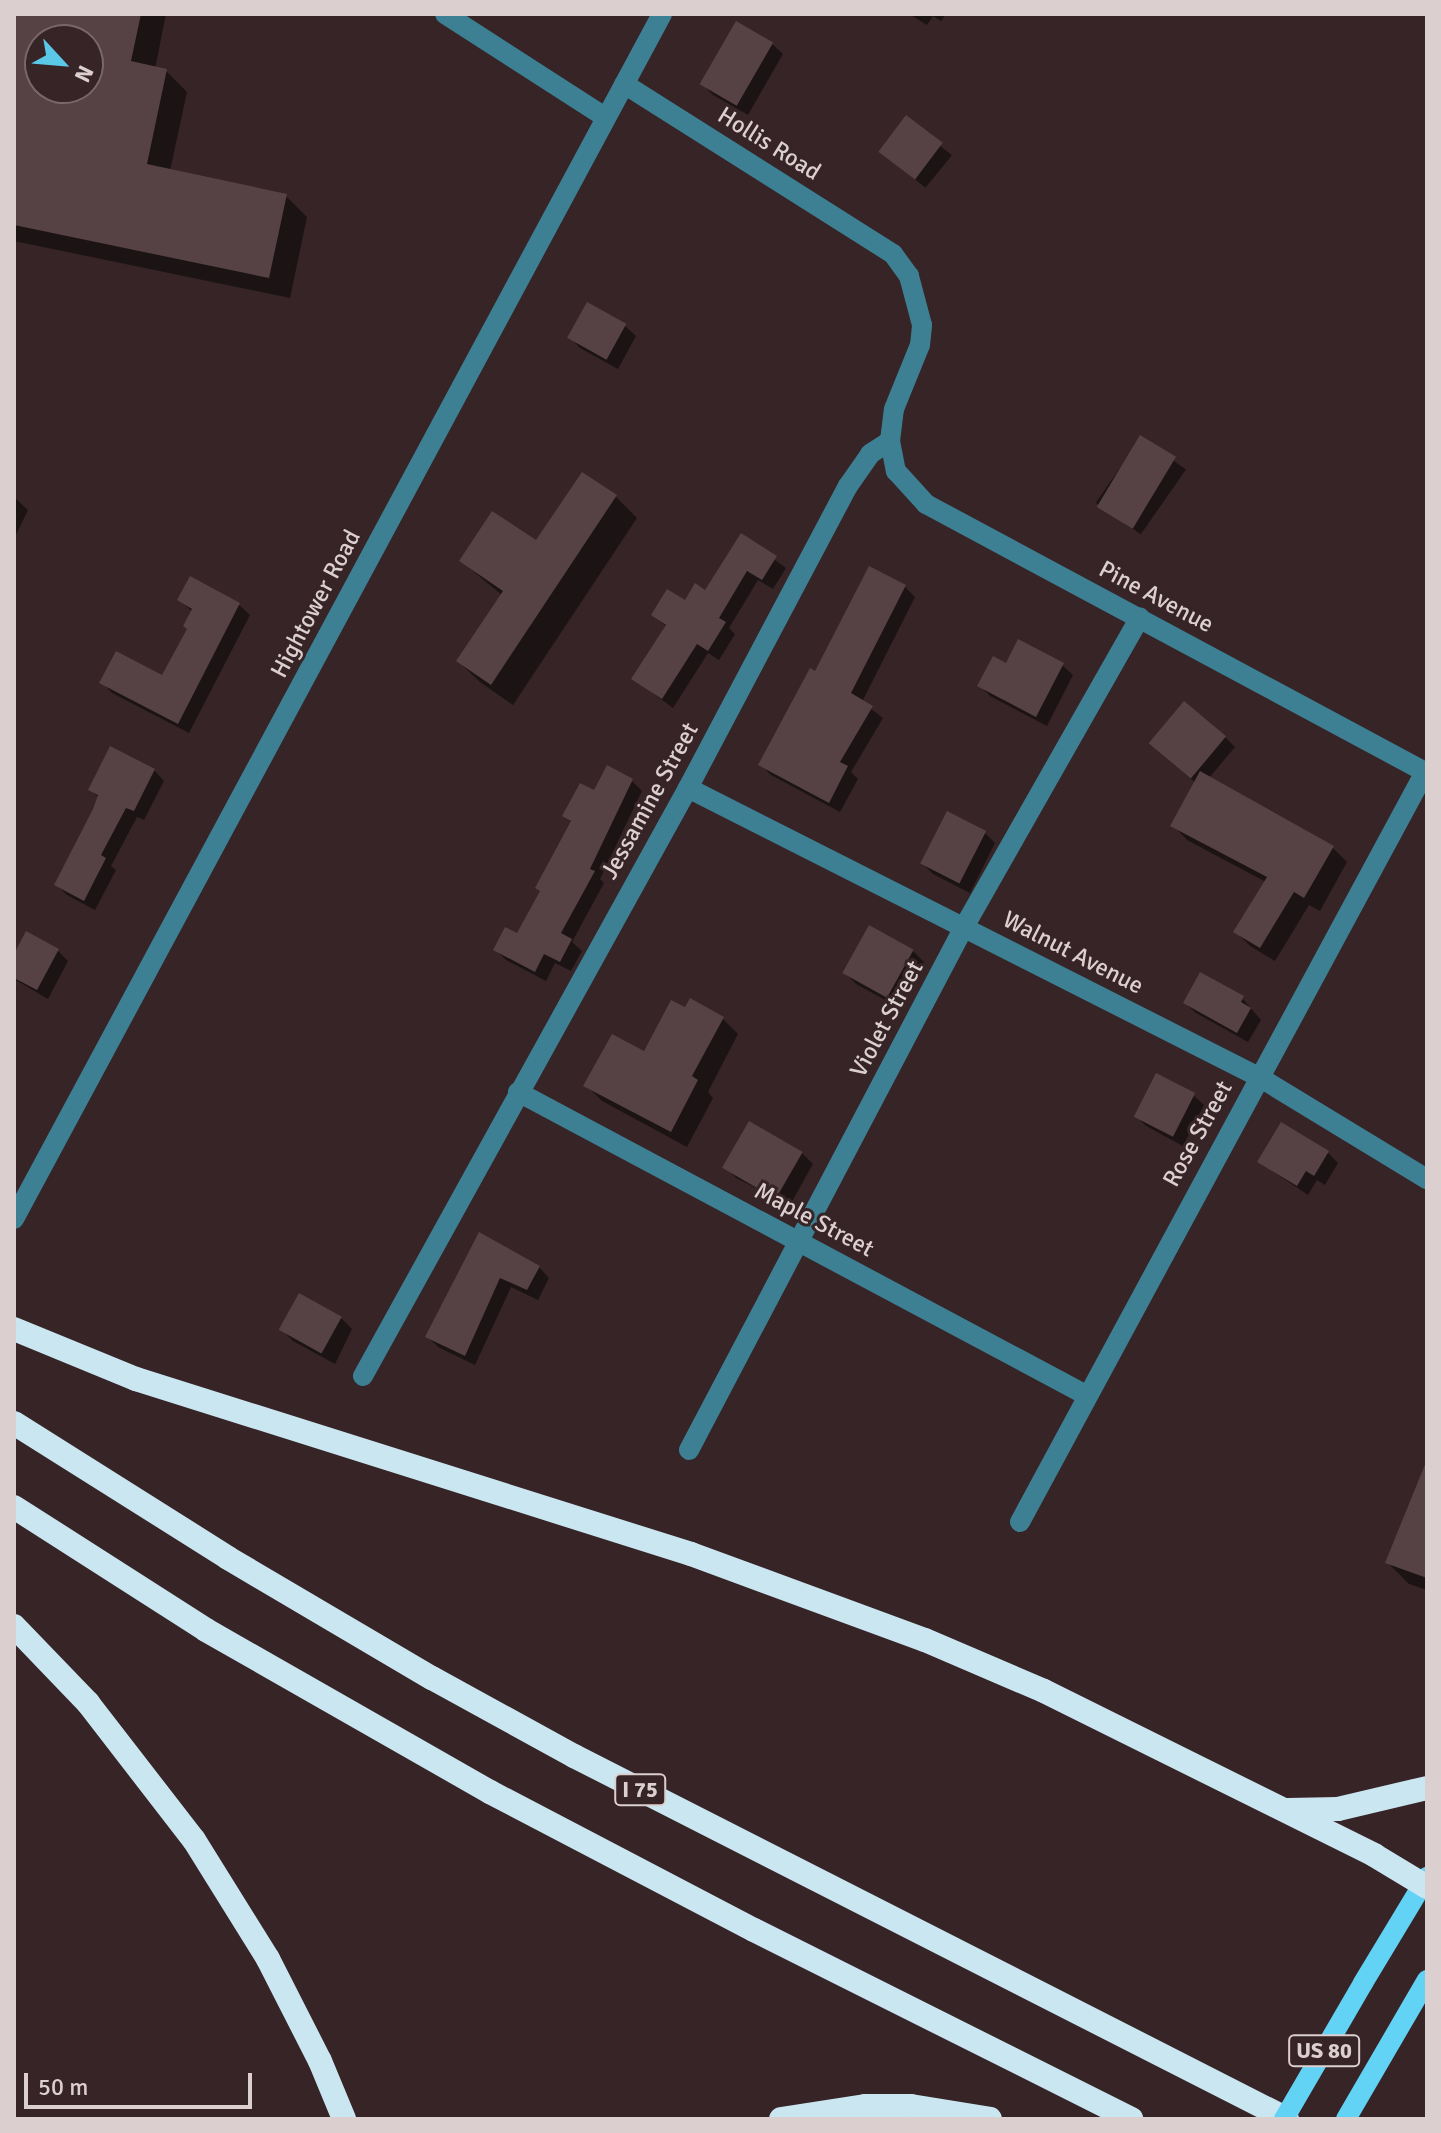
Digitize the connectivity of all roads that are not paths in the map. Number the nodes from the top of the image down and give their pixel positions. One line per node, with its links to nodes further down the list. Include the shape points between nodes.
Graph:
1 (445, 14): 4 (street)
2 (662, 14): 3 (street, Hightower Road)
3 (624, 84): 4 (street, Hightower Road); 5 (street, Hollis Road, via 885,248 909,276 922,325 920,345 894,409)
4 (605, 117): 13 (street, Hightower Road)
5 (890, 441): 6 (street, Pine Avenue, via 896,471 926,504); 8 (street, Jessamine Street, via 870,454 848,486)
6 (1140, 617): 7 (street, Pine Avenue); 9 (street, Violet Street)
7 (1426, 772): 10 (street, Rose Street)
8 (688, 788): 9 (street, Walnut Avenue); 11 (street, Jessamine Street)
9 (964, 927): 10 (street, Walnut Avenue); 14 (street, Violet Street)
10 (1259, 1077): 12 (street, Walnut Avenue); 17 (street, Rose Street)
11 (518, 1092): 14 (street, Maple Street); 16 (street, Jessamine Street)
12 (1427, 1179)
13 (19, 1210)
14 (799, 1242): 17 (street, Maple Street); 19 (street, Violet Street)
15 (14, 1329): 24 (highway, via 136,1379 691,1554 881,1623 1044,1691)
16 (363, 1376)
17 (1086, 1395): 21 (street, Rose Street)
18 (14, 1423): 31 (highway, I 75, via 228,1558 548,1742)
19 (689, 1450)
20 (14, 1507): 30 (highway, via 206,1630 490,1792)
21 (1020, 1522)
22 (14, 1626): 27 (highway, via 97,1714 194,1840 268,1959)
23 (1427, 1788): 24 (highway, via 1338,1809)
24 (1283, 1810): 25 (highway)
25 (1426, 1883): 31 (main road, US 80, bridge)
26 (1427, 1980): 32 (main road, US 80)
27 (344, 2119)
28 (781, 2119): 29 (highway, via 865,2106 911,2106)
29 (990, 2119)
30 (1131, 2119)
31 (1286, 2119)
32 (1346, 2119)

